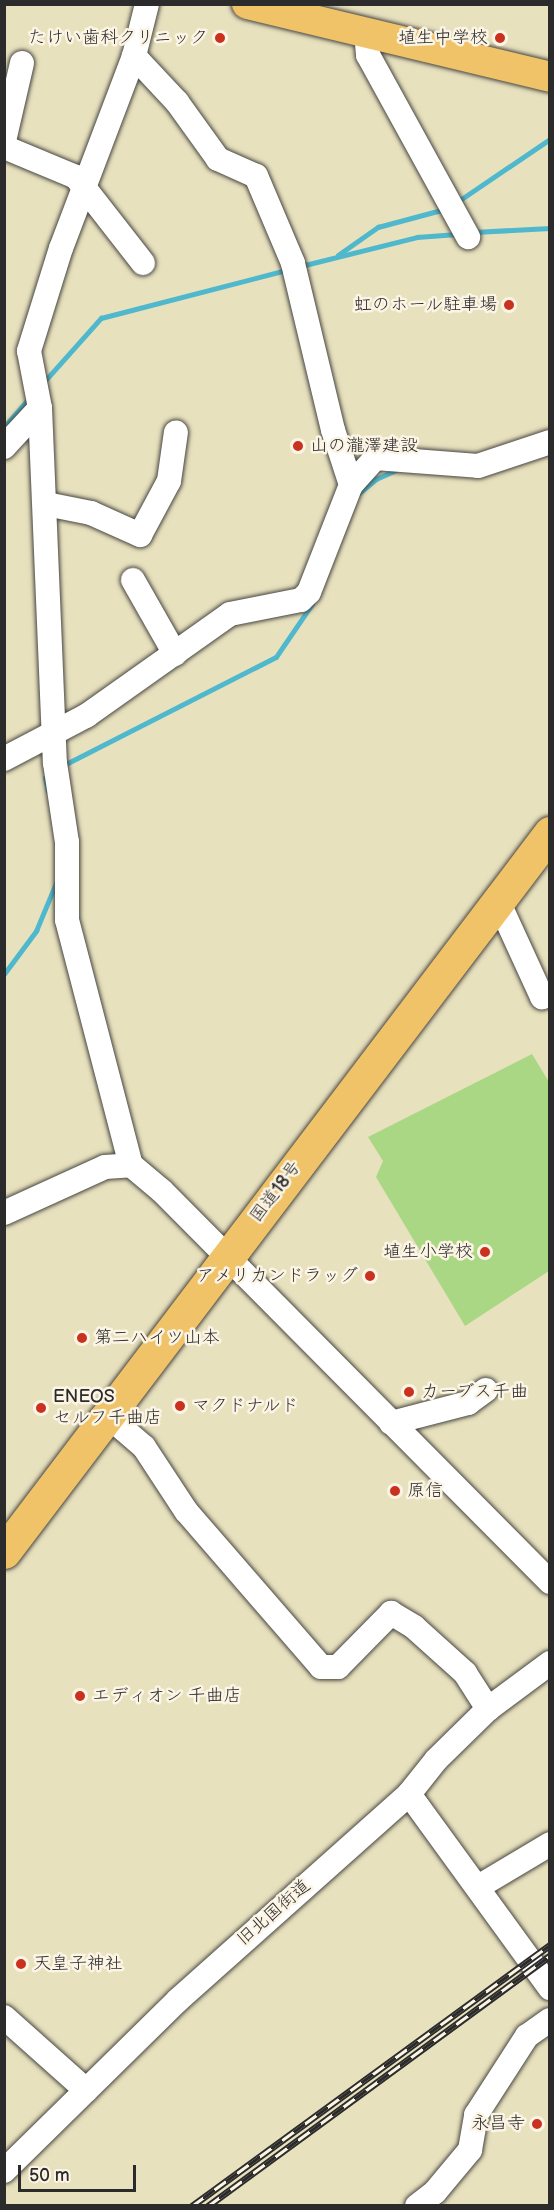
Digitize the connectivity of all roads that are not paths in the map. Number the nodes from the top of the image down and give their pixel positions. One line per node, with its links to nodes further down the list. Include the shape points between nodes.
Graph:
1 (147, 4): 4 (street)
2 (247, 4): 3 (main road)
3 (366, 32): 6 (main road); 10 (street, via 368,55)
4 (134, 56): 9 (street); 16 (street, via 177,102 218,159 256,176 295,268 333,430)
5 (22, 63): 7 (street)
6 (549, 76)
7 (4, 141)
8 (4, 147): 9 (street, via 76,177)
9 (84, 185): 11 (street); 12 (street, via 29,351)
10 (459, 219)
11 (142, 263)
12 (38, 397): 15 (street); 17 (street)
13 (176, 432): 17 (street, via 169,481 140,535 91,513)
14 (549, 442): 16 (street, via 478,466 375,458)
15 (4, 447)
16 (351, 485): 19 (street, via 309,592 301,600 230,614)
17 (45, 504): 20 (street)
18 (133, 580): 19 (street)
19 (175, 654): 20 (street, via 86,716)
20 (54, 731): 21 (street); 25 (street, via 67,842 67,920)
21 (4, 759)
22 (549, 833): 23 (highway, 国道18号)
23 (498, 901): 24 (street); 27 (highway, 国道18号)
24 (547, 1001)
25 (130, 1165): 26 (street, via 105,1167); 27 (street)
26 (4, 1213)
27 (226, 1257): 29 (highway, 国道18号); 30 (street)
28 (486, 1390): 30 (street, via 468,1403)
29 (109, 1417): 31 (highway, 国道18号); 34 (street, via 144,1447 186,1511 321,1667 338,1667 391,1613 414,1627 465,1673)
30 (391, 1423): 32 (street)
31 (4, 1552)
32 (549, 1582)
33 (549, 1663): 34 (street, 旧北国街道)
34 (488, 1709): 35 (street, 旧北国街道, via 436,1760)
35 (409, 1794): 37 (street); 41 (street, 旧北国街道, via 267,1918)
36 (549, 1844): 37 (street)
37 (478, 1887): 38 (street)
38 (549, 1988)
39 (4, 2017): 41 (street)
40 (549, 2020): 43 (street, via 527,2037 476,2115 470,2150 435,2192)
41 (86, 2090): 42 (street, 旧北国街道)
42 (4, 2171)
43 (417, 2205)

